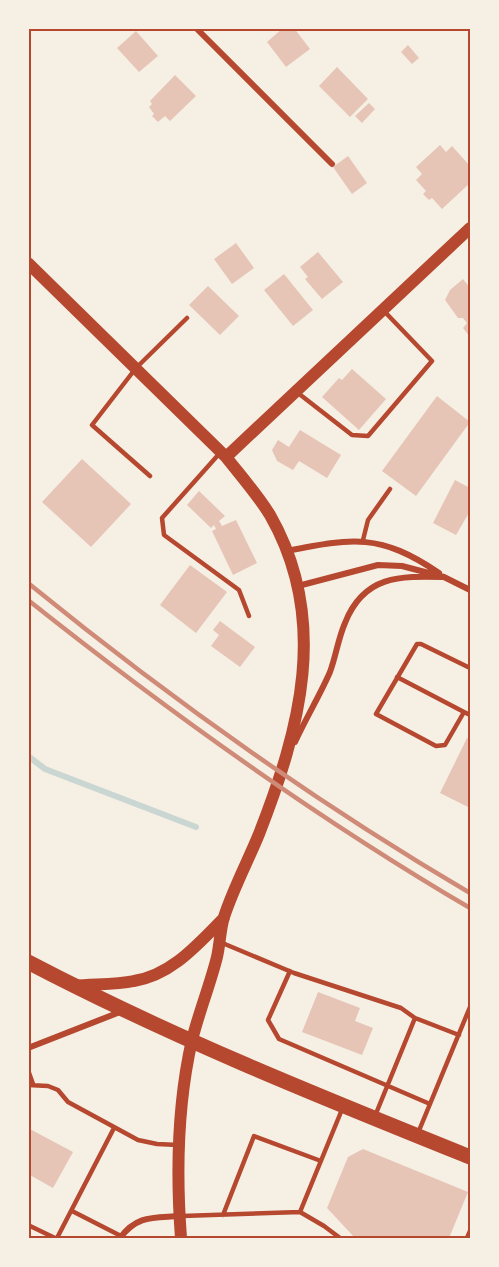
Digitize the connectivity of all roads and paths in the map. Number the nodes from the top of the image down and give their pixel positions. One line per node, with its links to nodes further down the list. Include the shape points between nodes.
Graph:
1 (196, 28): 2 (street)
2 (332, 164)
3 (470, 229): 5 (main road)
4 (28, 263): 7 (main road)
5 (383, 309): 8 (main road); 8 (lane, via 432,362 368,436 352,435)
6 (187, 318): 7 (lane)
7 (136, 368): 9 (main road); 10 (lane, via 92,425)
8 (296, 392): 9 (main road)
9 (223, 455): 13 (main road, via 259,499); 17 (lane, via 162,518 164,534 239,590)
10 (150, 476)
11 (390, 489): 12 (lane, via 368,520)
12 (363, 540): 13 (street); 14 (street, via 415,557)
13 (287, 551): 15 (main road)
14 (444, 577): 15 (street, via 402,566 378,565); 16 (street); 22 (street, via 386,580 356,603 345,622 330,670)
15 (297, 586): 22 (main road, via 305,656)
16 (471, 590)
17 (249, 616)
18 (471, 668): 19 (lane, via 417,644)
19 (397, 677): 20 (lane); 20 (lane, via 377,711 378,716 436,746 445,745)
20 (464, 712): 21 (lane)
21 (471, 715)
22 (288, 755): 23 (main road)
23 (224, 918): 24 (main road); 27 (main road, via 166,970 135,981)
24 (220, 942): 26 (lane); 32 (main road)
25 (28, 962): 27 (main road)
26 (290, 971): 30 (lane, via 401,1008); 36 (lane, via 268,1020 279,1039)
27 (74, 986): 29 (main road)
28 (471, 1007): 31 (lane)
29 (124, 1010): 32 (main road); 33 (street)
30 (415, 1018): 31 (lane); 36 (lane)
31 (459, 1035): 37 (lane)
32 (192, 1041): 38 (main road); 42 (main road)
33 (28, 1048)
34 (28, 1070): 35 (lane)
35 (31, 1085): 40 (lane, via 58,1090 68,1102)
36 (388, 1086): 37 (lane); 39 (lane)
37 (430, 1104): 41 (lane)
38 (344, 1106): 39 (main road); 44 (lane)
39 (374, 1118): 41 (main road)
40 (114, 1128): 42 (lane, via 138,1140); 45 (lane)
41 (417, 1136): 43 (main road)
42 (178, 1144): 48 (main road)
43 (471, 1157)
44 (321, 1161): 46 (lane); 47 (lane, via 254,1136)
45 (72, 1210): 51 (lane); 52 (lane)
46 (300, 1212): 47 (lane); 54 (lane)
47 (223, 1215): 48 (lane)
48 (179, 1216): 51 (street, via 144,1218); 53 (main road)
49 (28, 1225): 52 (lane)
50 (471, 1231): 55 (lane)
51 (120, 1237)
52 (56, 1239)
53 (181, 1239)
54 (340, 1239)
55 (467, 1239)

